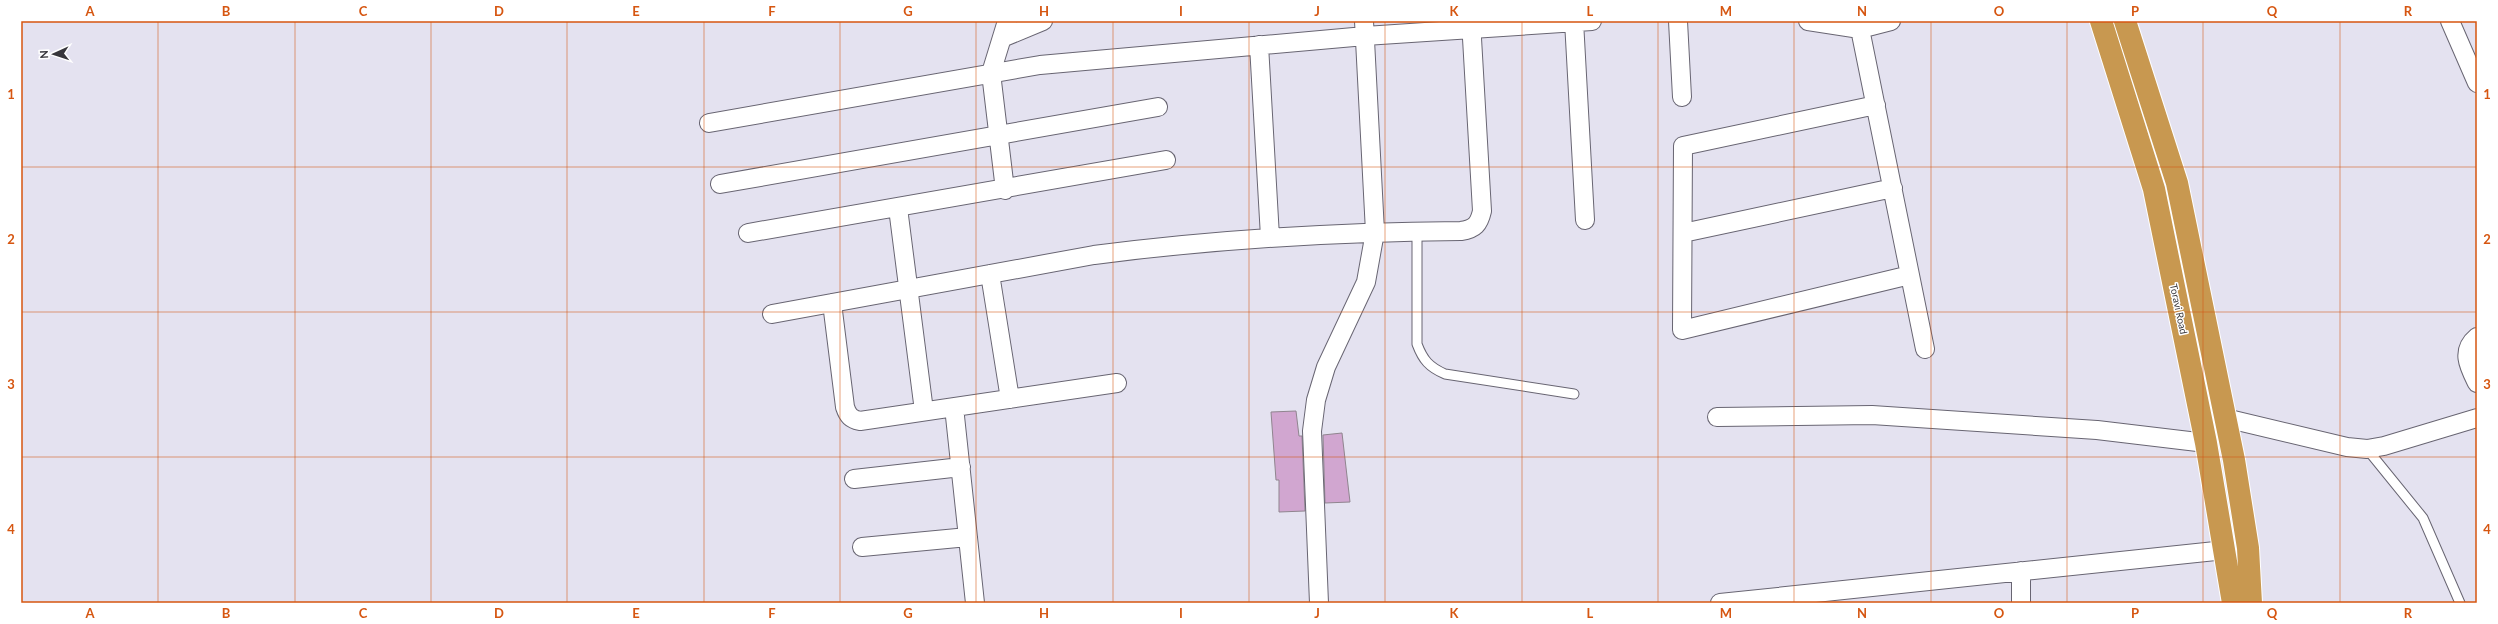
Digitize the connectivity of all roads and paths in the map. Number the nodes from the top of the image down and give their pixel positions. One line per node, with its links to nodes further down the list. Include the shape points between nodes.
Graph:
1 (1007, 21): 13 (street)
2 (1044, 21): 13 (street)
3 (1580, 21): 10 (street); 27 (street)
4 (1678, 21): 17 (street)
5 (1808, 21): 12 (street)
6 (1891, 21): 12 (street)
7 (2101, 21): 49 (highway, Toravi Road, via 2154,189)
8 (2125, 21): 47 (highway, via 2177,184)
9 (2450, 21): 16 (street)
10 (1472, 25): 11 (street); 29 (street, via 1482,211 1479,222 1472,229)
11 (1364, 29): 14 (street); 28 (street)
12 (1860, 29): 18 (street)
13 (1002, 38): 15 (street)
14 (1259, 45): 15 (street, via 1040,65); 32 (street)
15 (991, 73): 20 (street); 21 (street)
16 (2477, 83)
17 (1682, 97)
18 (1876, 105): 24 (street); 31 (street, via 1683,146)
19 (1158, 107): 21 (street)
20 (709, 123)
21 (998, 135): 23 (street); 25 (street)
22 (1166, 160): 25 (street)
23 (720, 184)
24 (1893, 188): 31 (street); 34 (street)
25 (1005, 190): 26 (street)
26 (898, 208): 30 (street); 35 (street)
27 (1585, 220)
28 (1376, 232): 29 (street); 32 (street); 58 (street, via 1366,282 1326,367 1316,400 1312,431)
29 (1417, 232): 42 (lane, via 1417,344 1423,359 1432,368 1445,374)
30 (748, 233)
31 (1683, 233): 34 (street, via 1682,330)
32 (1270, 237): 33 (street, via 1136,249)
33 (990, 274): 35 (street); 43 (street)
34 (1910, 275): 39 (street)
35 (908, 289): 36 (street); 45 (street)
36 (832, 303): 37 (street); 45 (street, via 848,415 860,421)
37 (772, 314)
38 (2477, 336): 41 (street, via 2467,349 2468,363)
39 (1925, 349)
40 (1117, 383): 43 (street)
41 (2477, 384)
42 (1574, 394)
43 (1010, 399): 44 (street)
44 (954, 407): 45 (street); 51 (street)
45 (924, 412)
46 (1717, 417): 49 (street, via 1872,414 2097,430)
47 (2225, 418): 50 (street, via 2347,447); 62 (highway, via 2248,548)
48 (2477, 418): 50 (street)
49 (2206, 443): 55 (highway, Toravi Road)
50 (2367, 449): 63 (lane, via 2423,518)
51 (961, 467): 52 (street); 53 (street)
52 (854, 479)
53 (968, 537): 54 (street); 57 (street)
54 (862, 547)
55 (2225, 550): 56 (street); 61 (highway, Toravi Road)
56 (2021, 571): 59 (street); 60 (street)
57 (975, 603)
58 (1319, 603)
59 (1720, 603)
60 (2021, 603)
61 (2233, 603)
62 (2251, 603)
63 (2460, 603)

